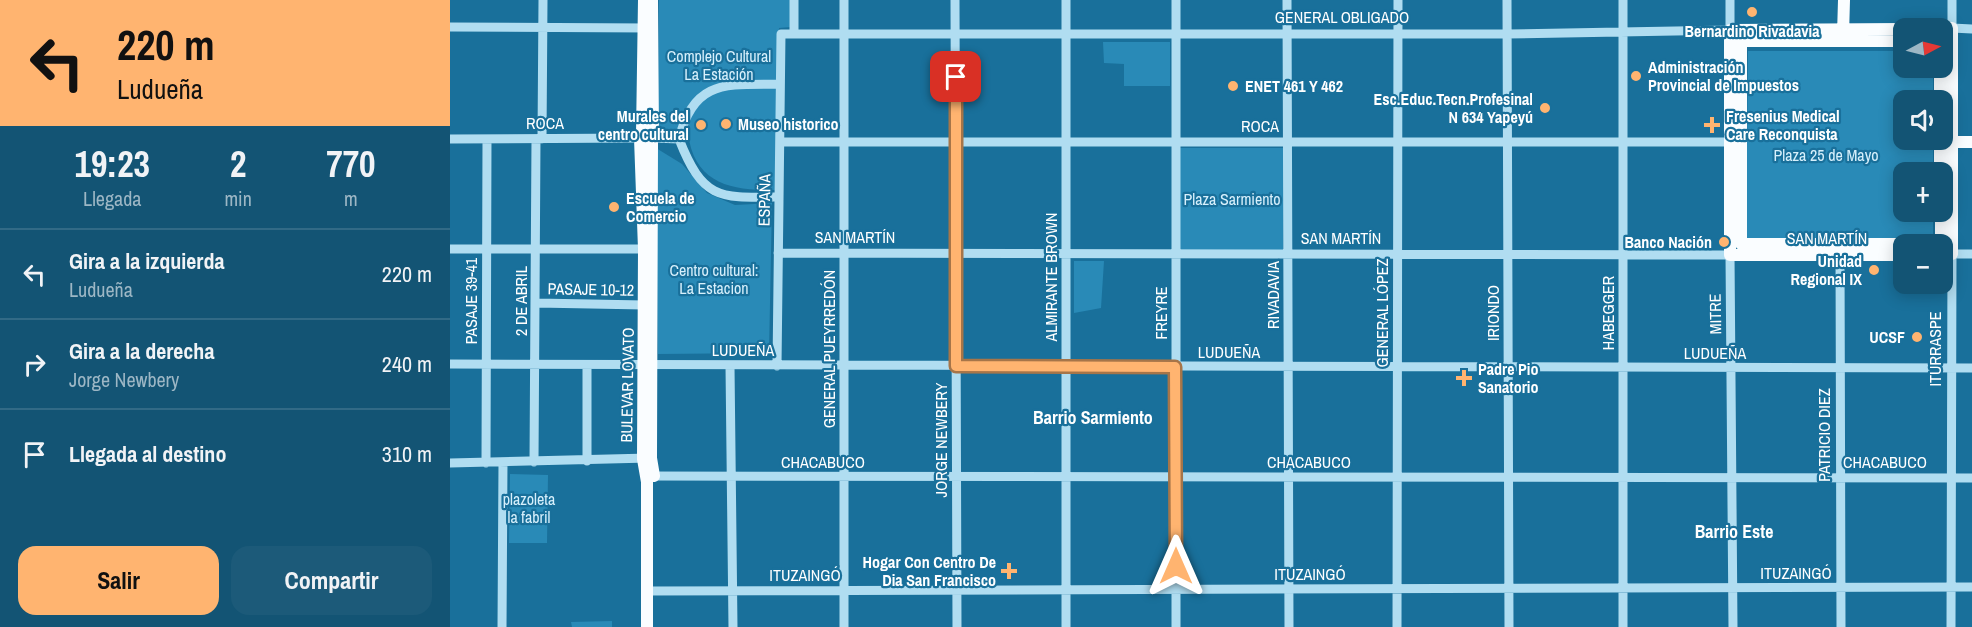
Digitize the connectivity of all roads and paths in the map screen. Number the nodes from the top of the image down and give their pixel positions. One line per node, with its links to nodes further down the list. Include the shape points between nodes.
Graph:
1 (543, 0): 18 (street, 2 DE ABRIL)
2 (644, 0): 19 (main road, BULEVAR LOVATO)
3 (652, 0): 19 (main road, BULEVAR LOVATO)
4 (794, 0): 31 (street)
5 (844, 0): 25 (street, GENERAL PUEYRREDÓN)
6 (955, 0): 26 (street, JORGE NEWBERY)
7 (1066, 0): 27 (street, ALMIRANTE BROWN)
8 (1176, 0): 28 (street, FREYRE)
9 (1287, 0): 29 (street, RIVADAVIA)
10 (1398, 0): 32 (street, GENERAL LÓPEZ)
11 (1507, 0): 33 (street, IRIONDO)
12 (1623, 0): 24 (street, HABEGGER)
13 (1730, 0): 22 (street, MITRE)
14 (1844, 0): 34 (main road)
15 (1952, 0): 16 (street, ITURRASPE)
16 (1952, 18)
17 (450, 27): 18 (street)
18 (544, 27): 19 (street); 41 (street, 2 DE ABRIL)
19 (648, 28): 37 (main road, BULEVAR LOVATO)
20 (1953, 28): 21 (street)
21 (1972, 29)
22 (1730, 30): 24 (street, GENERAL OBLIGADO); 34 (main road, GENERAL OBLIGADO); 52 (main road, MITRE)
23 (1893, 30): 34 (main road, GENERAL OBLIGADO)
24 (1622, 32): 33 (street, GENERAL OBLIGADO); 51 (street, HABEGGER)
25 (844, 33): 26 (street, GENERAL OBLIGADO); 31 (street, GENERAL OBLIGADO); 44 (street, GENERAL PUEYRREDÓN)
26 (955, 33): 27 (street, GENERAL OBLIGADO); 45 (street, JORGE NEWBERY)
27 (1065, 33): 28 (street, GENERAL OBLIGADO); 46 (street, ALMIRANTE BROWN)
28 (1176, 33): 29 (street, GENERAL OBLIGADO); 47 (street, FREYRE)
29 (1287, 33): 32 (street, GENERAL OBLIGADO); 48 (street, RIVADAVIA)
30 (781, 34): 31 (street, GENERAL OBLIGADO); 36 (street, ESPAÑA)
31 (794, 34)
32 (1398, 34): 33 (street, GENERAL OBLIGADO); 49 (street, GENERAL LÓPEZ)
33 (1507, 34): 50 (street, IRIONDO)
34 (1843, 35): 35 (main road); 52 (main road, MITRE, via 1740,41)
35 (1893, 40)
36 (780, 84): 40 (street, via 734,83 711,89 691,106); 43 (street, ESPAÑA)
37 (647, 138): 40 (street, ROCA); 41 (street, ROCA); 62 (main road, BULEVAR LOVATO)
38 (450, 139): 39 (street, ROCA)
39 (487, 139): 41 (street, ROCA); 59 (street, PASAJE 39-41)
40 (679, 139): 55 (street, via 699,179 717,194 731,198)
41 (539, 140): 60 (street, 2 DE ABRIL)
42 (1953, 141): 53 (main road)
43 (780, 142): 44 (street, ROCA); 55 (street, ESPAÑA)
44 (844, 142): 45 (street, ROCA); 65 (street, GENERAL PUEYRREDÓN)
45 (956, 142): 46 (street, ROCA); 66 (street, JORGE NEWBERY)
46 (1066, 142): 47 (street, ROCA); 67 (street, ALMIRANTE BROWN)
47 (1176, 142): 48 (street, ROCA); 68 (street, FREYRE)
48 (1288, 142): 49 (street, ROCA); 69 (street, RIVADAVIA)
49 (1398, 142): 50 (street, ROCA); 70 (street, GENERAL LÓPEZ)
50 (1508, 142): 51 (street, ROCA); 74 (street, IRIONDO)
51 (1624, 142): 52 (street, ROCA); 75 (street, HABEGGER)
52 (1735, 142): 57 (main road, MITRE); 76 (main road, MITRE)
53 (1972, 142)
54 (1944, 150): 56 (main road, ITURRASPE)
55 (779, 197): 64 (street, ESPAÑA)
56 (1946, 234)
57 (1741, 244): 63 (main road, SAN MARTÍN)
58 (1893, 246): 63 (main road, SAN MARTÍN)
59 (486, 248): 60 (street); 61 (street); 81 (street, PASAJE 39-41)
60 (537, 248): 62 (street); 78 (street, 2 DE ABRIL)
61 (450, 249)
62 (649, 249): 79 (main road, BULEVAR LOVATO); 83 (main road, BULEVAR LOVATO)
63 (1840, 249): 71 (main road, SAN MARTÍN); 76 (main road, SAN MARTÍN); 96 (street, PATRICIO DIEZ)
64 (778, 253): 65 (street, SAN MARTÍN); 86 (street, ESPAÑA)
65 (844, 253): 66 (street, SAN MARTÍN); 87 (street, GENERAL PUEYRREDÓN)
66 (956, 254): 67 (street, SAN MARTÍN); 88 (street, JORGE NEWBERY)
67 (1066, 254): 68 (street, SAN MARTÍN); 89 (street, ALMIRANTE BROWN)
68 (1176, 254): 69 (street, SAN MARTÍN); 91 (street, FREYRE)
69 (1288, 254): 70 (street, SAN MARTÍN); 92 (street, RIVADAVIA)
70 (1397, 254): 74 (street, SAN MARTÍN); 93 (street, GENERAL LÓPEZ)
71 (1893, 254)
72 (1953, 254): 73 (street)
73 (1972, 254)
74 (1508, 255): 75 (street, SAN MARTÍN); 90 (street, IRIONDO)
75 (1623, 255): 76 (street, SAN MARTÍN); 94 (street, HABEGGER)
76 (1730, 255): 95 (street, MITRE)
77 (1948, 294): 97 (street, ITURRASPE)
78 (537, 303): 79 (street, PASAJE 10-12); 84 (street, 2 DE ABRIL)
79 (644, 304): 83 (main road, BULEVAR LOVATO)
80 (450, 364): 81 (street, LUDUEÑA)
81 (486, 364): 84 (street, LUDUEÑA); 104 (street, PASAJE 39-41)
82 (587, 364): 83 (street, LUDUEÑA); 84 (street, LUDUEÑA); 100 (street)
83 (648, 364): 85 (street, LUDUEÑA); 99 (main road, BULEVAR LOVATO)
84 (536, 365): 102 (street, 2 DE ABRIL)
85 (730, 366): 86 (street, LUDUEÑA); 107 (street)
86 (777, 366): 87 (street, LUDUEÑA)
87 (843, 366): 88 (street, LUDUEÑA); 108 (street, GENERAL PUEYRREDÓN)
88 (956, 366): 89 (street, LUDUEÑA); 109 (street, JORGE NEWBERY)
89 (1065, 366): 91 (street, LUDUEÑA); 110 (street, ALMIRANTE BROWN)
90 (1508, 366): 93 (street, LUDUEÑA); 94 (street, LUDUEÑA); 106 (street, IRIONDO)
91 (1175, 367): 92 (street, LUDUEÑA); 111 (street, FREYRE)
92 (1288, 367): 93 (street, LUDUEÑA); 112 (street, RIVADAVIA)
93 (1397, 367): 113 (street, GENERAL LÓPEZ)
94 (1623, 368): 95 (street, LUDUEÑA); 114 (street, HABEGGER)
95 (1732, 368): 96 (street, LUDUEÑA); 115 (street, MITRE)
96 (1840, 368): 97 (street, LUDUEÑA); 116 (street, PATRICIO DIEZ)
97 (1951, 368): 98 (street, LUDUEÑA); 117 (street, ITURRASPE)
98 (1972, 368)
99 (647, 458): 100 (street); 105 (main road, BULEVAR LOVATO)
100 (587, 461): 102 (street)
101 (502, 462): 102 (street); 104 (street); 134 (street)
102 (534, 462)
103 (450, 463): 104 (street)
104 (486, 463)
105 (650, 476): 107 (street, CHACABUCO); 132 (main road, BULEVAR LOVATO)
106 (1508, 476): 113 (street, CHACABUCO); 114 (street, CHACABUCO); 119 (street, IRIONDO)
107 (731, 477): 108 (street, CHACABUCO); 131 (street)
108 (843, 477): 109 (street, CHACABUCO); 126 (street, GENERAL PUEYRREDÓN)
109 (956, 477): 110 (street, CHACABUCO); 127 (street, JORGE NEWBERY)
110 (1065, 477): 111 (street, CHACABUCO); 128 (street, ALMIRANTE BROWN)
111 (1175, 477): 112 (street, CHACABUCO); 129 (street, FREYRE)
112 (1288, 477): 113 (street, CHACABUCO); 130 (street, RIVADAVIA)
113 (1396, 477): 122 (street, GENERAL LÓPEZ)
114 (1623, 477): 115 (street, CHACABUCO); 123 (street, HABEGGER)
115 (1733, 477): 116 (street, CHACABUCO); 124 (street, MITRE)
116 (1840, 477): 117 (street, CHACABUCO); 125 (street, PATRICIO DIEZ)
117 (1950, 477): 118 (street, CHACABUCO); 120 (street, ITURRASPE)
118 (1972, 477)
119 (1509, 587): 122 (street, ITUZAINGÓ); 123 (street, ITUZAINGÓ); 145 (street, IRIONDO)
120 (1951, 587): 121 (street, ITUZAINGÓ); 125 (street, ITUZAINGÓ); 149 (street, ITURRASPE)
121 (1972, 587)
122 (1397, 588): 130 (street, ITUZAINGÓ); 144 (street, GENERAL LÓPEZ)
123 (1623, 588): 124 (street, ITUZAINGÓ); 146 (street, HABEGGER)
124 (1733, 588): 125 (street, ITUZAINGÓ); 147 (street, MITRE)
125 (1841, 588): 148 (street, PATRICIO DIEZ)
126 (844, 589): 127 (street, ITUZAINGÓ); 131 (street, ITUZAINGÓ); 139 (street, GENERAL PUEYRREDÓN)
127 (957, 589): 128 (street, ITUZAINGÓ); 140 (street, JORGE NEWBERY)
128 (1066, 589): 129 (street, ITUZAINGÓ); 141 (street, ALMIRANTE BROWN)
129 (1176, 589): 130 (street, ITUZAINGÓ); 142 (street, FREYRE)
130 (1289, 589): 143 (street, RIVADAVIA)
131 (732, 590): 132 (street, ITUZAINGÓ); 133 (street)
132 (651, 591): 135 (main road, BULEVAR LOVATO); 136 (main road, BULEVAR LOVATO)
133 (732, 612): 137 (street); 138 (street)
134 (502, 627)
135 (648, 627)
136 (655, 627)
137 (733, 627)
138 (738, 627)
139 (844, 627)
140 (957, 627)
141 (1066, 627)
142 (1176, 627)
143 (1289, 627)
144 (1397, 627)
145 (1509, 627)
146 (1623, 627)
147 (1733, 627)
148 (1841, 627)
149 (1951, 627)

